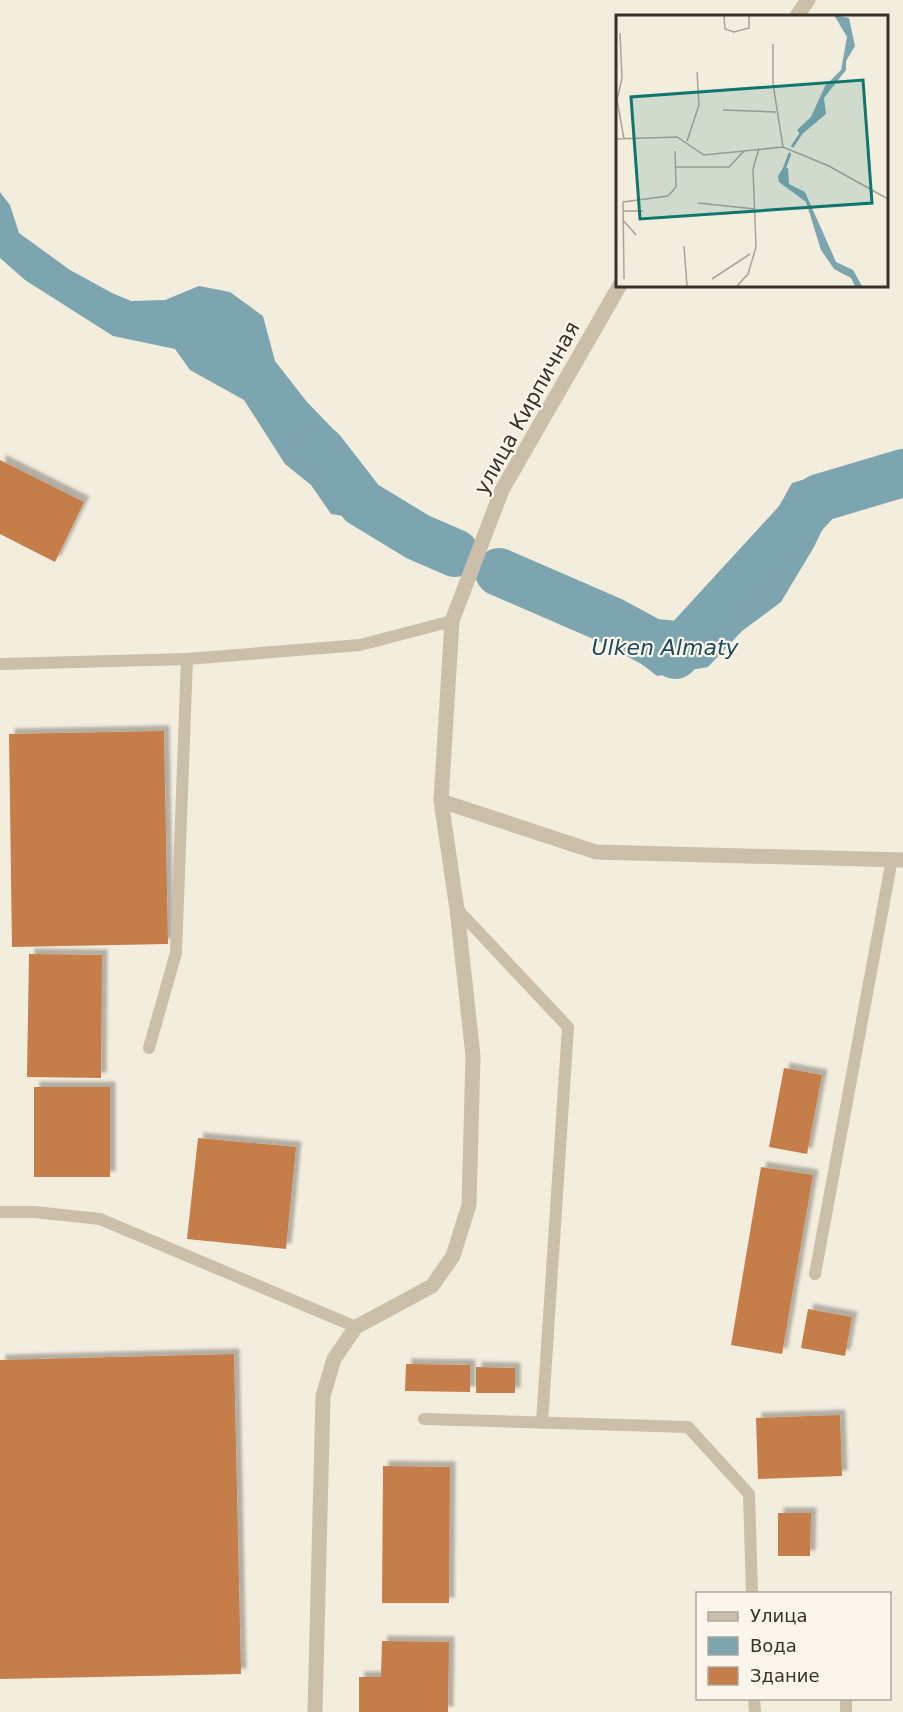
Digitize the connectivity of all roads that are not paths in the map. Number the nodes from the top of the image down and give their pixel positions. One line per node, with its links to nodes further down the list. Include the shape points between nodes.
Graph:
1 (808, 0): 2 (street)
2 (798, 15)
3 (619, 286): 4 (street, улица Кирпичная, via 502,490)
4 (452, 621): 5 (lane, via 360,645); 7 (street, улица Кирпичная)
5 (187, 659): 6 (lane); 10 (lane, via 177,942)
6 (0, 664)
7 (441, 801): 8 (street, via 596,852); 9 (street, улица Кирпичная)
8 (897, 860): 12 (lane)
9 (458, 909): 13 (street, улица Кирпичная, via 473,1056 469,1205 453,1256 432,1286); 15 (lane, via 568,1027)
10 (150, 1048)
11 (0, 1212): 13 (lane, via 100,1218)
12 (815, 1274)
13 (356, 1327): 17 (street, via 334,1359 323,1396)
14 (424, 1419): 15 (lane)
15 (542, 1423): 16 (lane, via 688,1427 749,1494)
16 (752, 1592)
17 (315, 1712)

